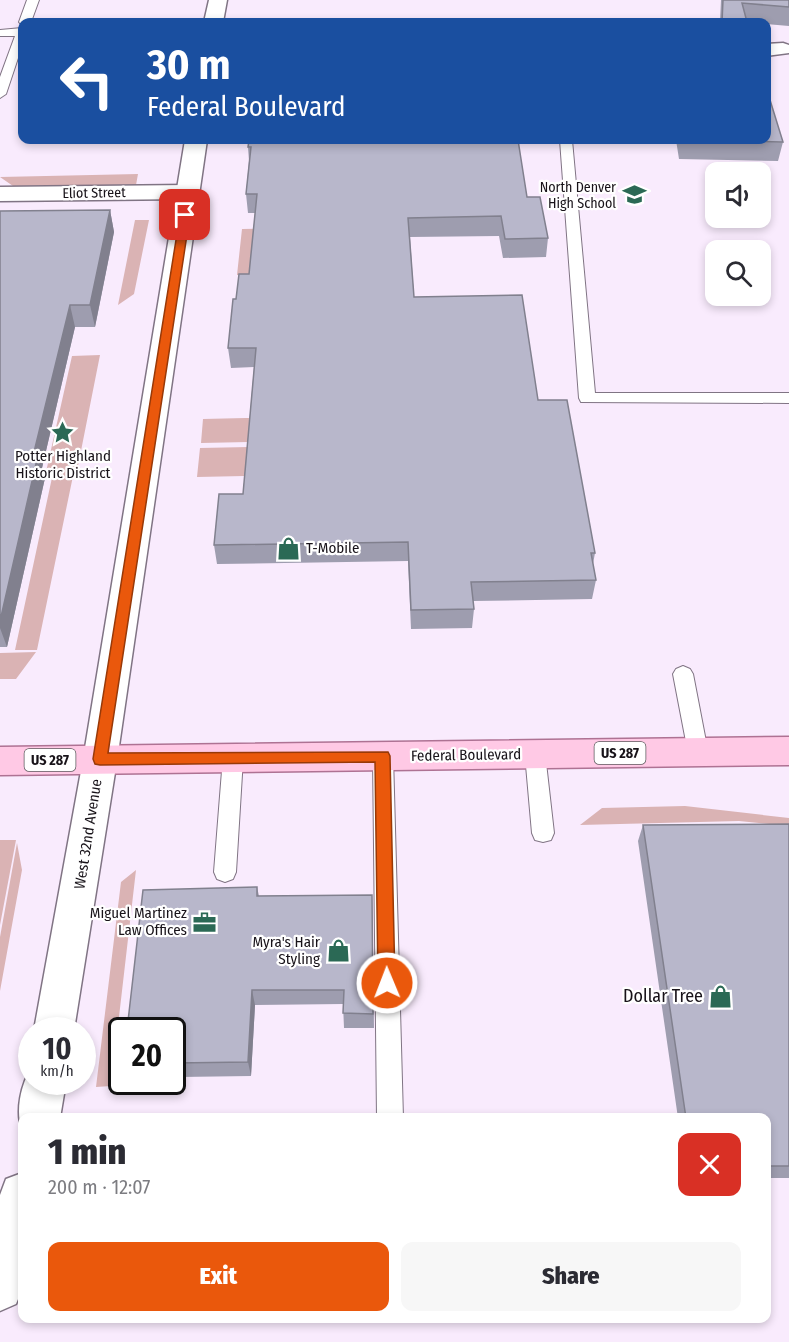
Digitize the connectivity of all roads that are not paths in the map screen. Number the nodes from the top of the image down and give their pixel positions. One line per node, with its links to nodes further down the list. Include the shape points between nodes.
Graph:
1 (33, 0): 3 (lane)
2 (218, 0): 4 (street)
3 (26, 18)
4 (215, 18)
5 (18, 32): 6 (lane)
6 (0, 33)
7 (18, 43): 8 (lane)
8 (0, 94)
9 (195, 144): 11 (street, West 32nd Avenue)
10 (566, 144): 13 (lane, via 588,398)
11 (188, 192): 12 (street, Eliot Street); 20 (street, West 32nd Avenue)
12 (0, 194)
13 (789, 398)
14 (682, 674): 16 (lane)
15 (789, 751): 16 (main road, Federal Boulevard / US 287)
16 (698, 752): 17 (main road, Federal Boulevard / US 287)
17 (535, 754): 18 (main road, Federal Boulevard / US 287); 22 (lane)
18 (382, 756): 19 (main road, Federal Boulevard / US 287); 27 (lane)
19 (233, 758): 20 (main road, Federal Boulevard / US 287); 23 (lane)
20 (100, 759): 21 (main road, Federal Boulevard / US 287); 24 (street, West 32nd Avenue)
21 (0, 761)
22 (543, 833)
23 (225, 872)
24 (56, 1017)
25 (43, 1095): 26 (street)
26 (40, 1113)
27 (390, 1113)
28 (18, 1212): 29 (street)
29 (0, 1287)

